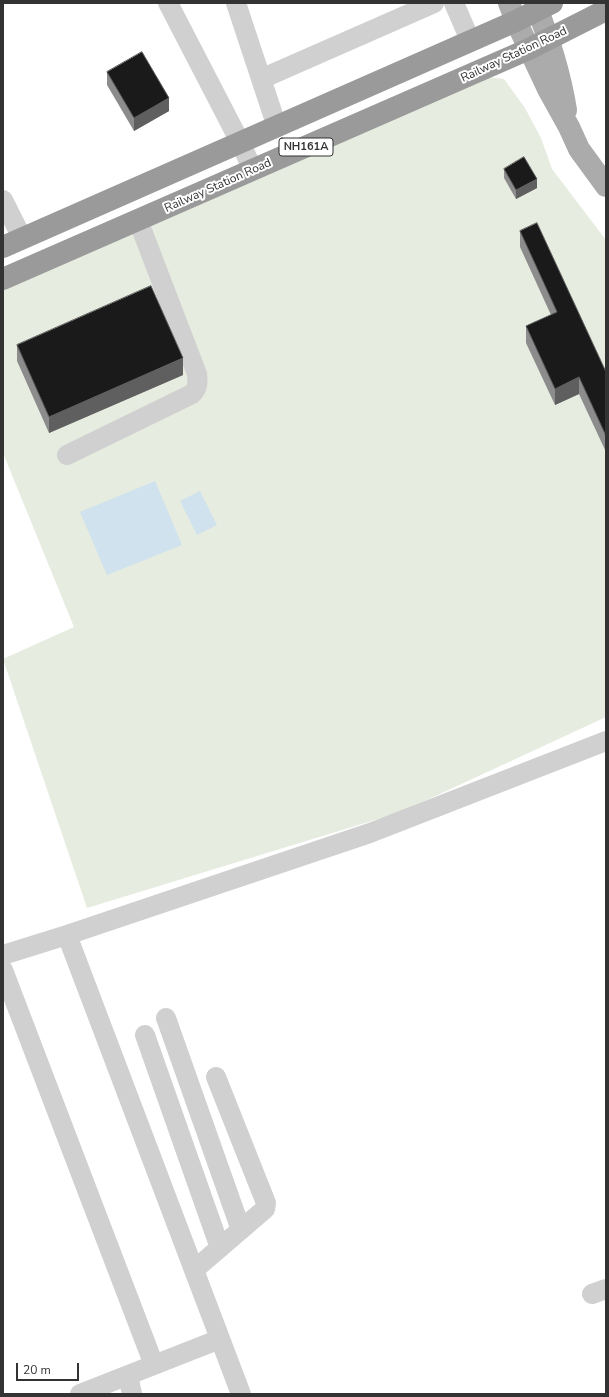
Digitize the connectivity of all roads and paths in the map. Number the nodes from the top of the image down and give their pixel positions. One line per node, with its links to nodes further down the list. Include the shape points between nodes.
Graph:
1 (168, 3): 14 (street)
2 (236, 3): 11 (street)
3 (434, 3): 11 (street)
4 (454, 3): 9 (street)
5 (542, 5): 7 (highway, NH161A); 8 (main road)
6 (606, 10): 8 (highway, Railway Station Road / NH161A)
7 (512, 12): 9 (highway, NH161A); 10 (main road)
8 (550, 39): 10 (highway, Railway Station Road / NH161A); 13 (main road)
9 (470, 40): 12 (highway, NH161A)
10 (529, 50): 13 (main road); 15 (highway, Railway Station Road / NH161A)
11 (261, 79): 12 (street)
12 (277, 126): 14 (highway, NH161A)
13 (569, 126): 16 (main road, via 579,149)
14 (240, 142): 15 (street); 19 (highway, NH161A)
15 (253, 170): 18 (highway, Railway Station Road / NH161A)
16 (606, 186)
17 (3, 200): 19 (street)
18 (138, 220): 20 (highway, Railway Station Road / NH161A); 21 (street, via 197,374 196,390)
19 (13, 243)
20 (3, 279)
21 (67, 455)
22 (606, 741): 23 (street, via 370,833)
23 (67, 935): 24 (street); 31 (street)
24 (3, 955)
25 (3, 970): 33 (street)
26 (166, 1018): 29 (street)
27 (145, 1035): 30 (street)
28 (216, 1077): 29 (street, via 266,1203 265,1210)
29 (241, 1230): 30 (street)
30 (220, 1248): 31 (street)
31 (194, 1270): 32 (street)
32 (220, 1339): 33 (street); 36 (street)
33 (154, 1365): 34 (street)
34 (130, 1385): 35 (street)
35 (80, 1394)
36 (241, 1394)

